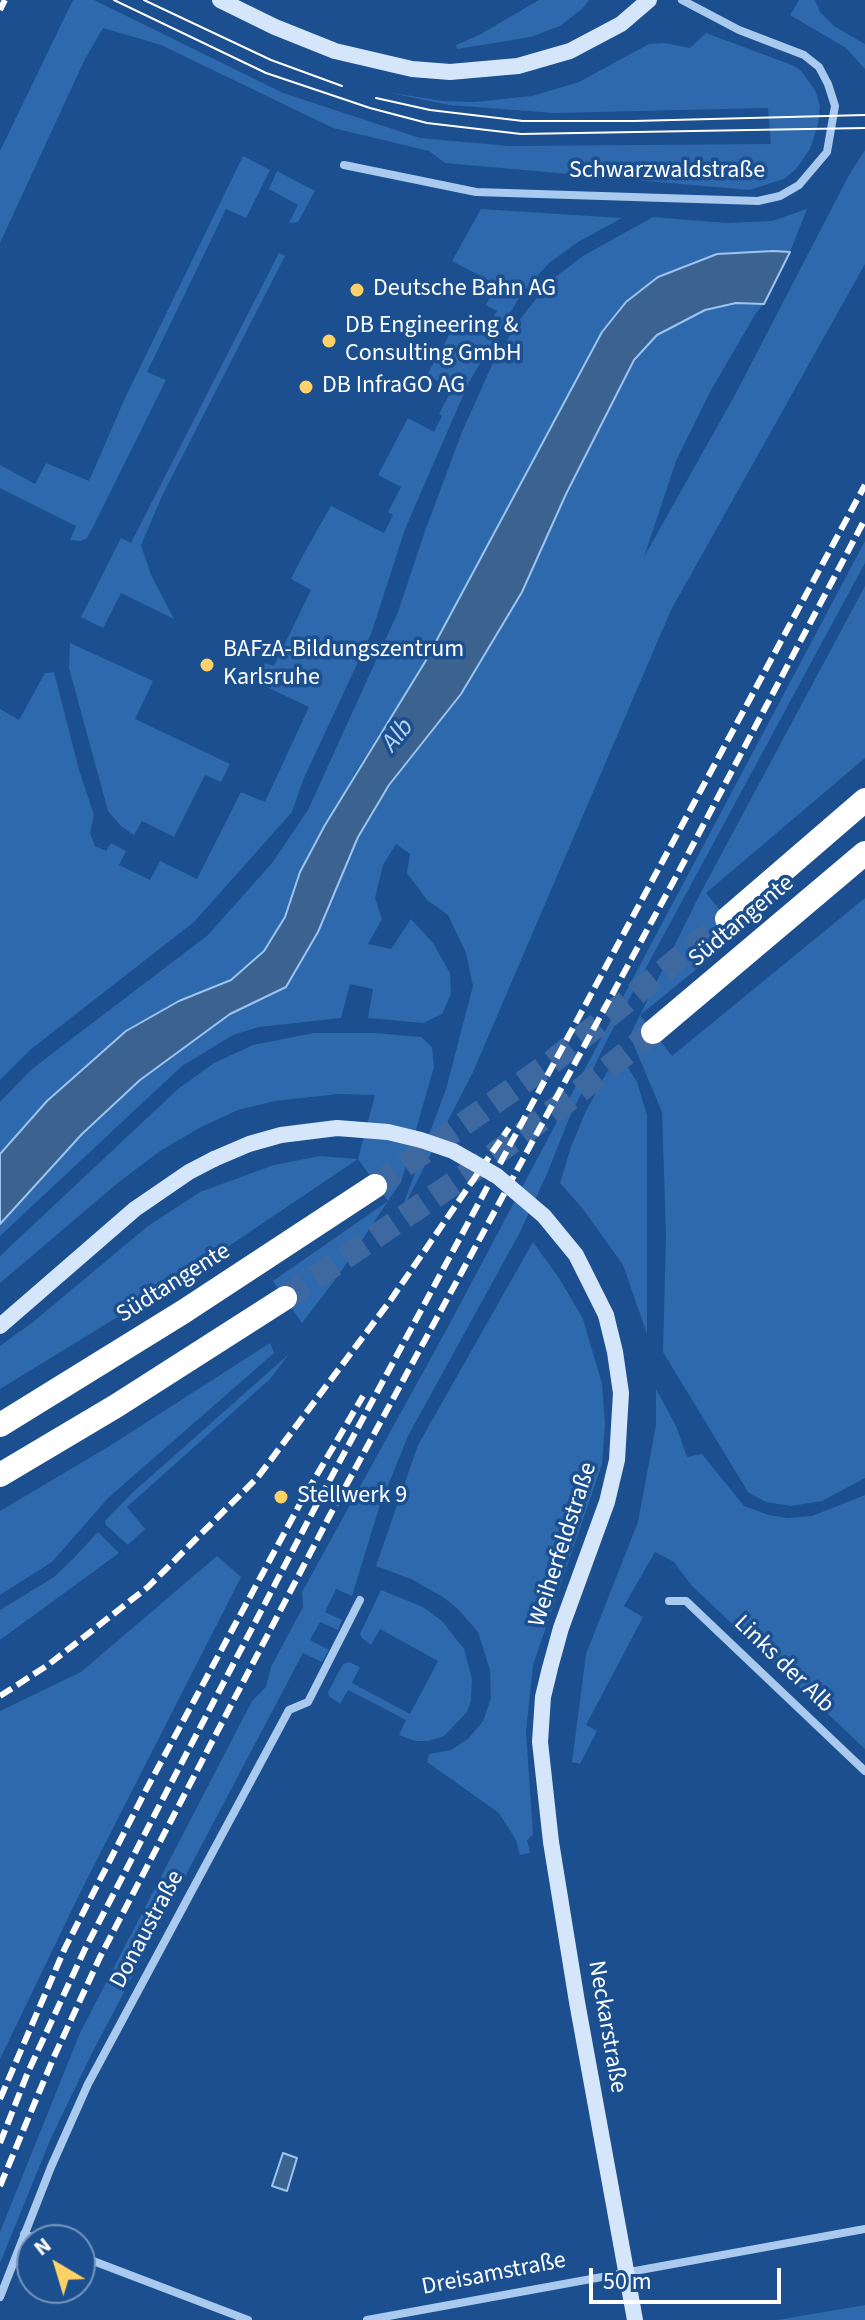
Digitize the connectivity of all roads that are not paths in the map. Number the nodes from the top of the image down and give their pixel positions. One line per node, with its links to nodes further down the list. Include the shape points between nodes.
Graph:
1 (220, 0): 2 (street, via 335,51 450,72 518,66 570,51 621,24)
2 (649, 0)
3 (682, 0): 4 (street, Schwarzwaldstraße, via 804,55 828,84 835,106 827,152 799,185 780,196 758,201 476,192)
4 (344, 165)
5 (865, 800): 7 (highway, Südtangente)
6 (865, 853): 8 (highway, Südtangente)
7 (727, 919)
8 (653, 1032)
9 (375, 1186): 12 (highway, Südtangente)
10 (285, 1298): 13 (highway)
11 (0, 1326): 16 (street, Weiherfeldstraße, bridge, via 135,1209 189,1172 249,1144 337,1128 388,1132 453,1151 497,1176 544,1216 576,1255 606,1315 621,1393 617,1460 550,1668)
12 (0, 1425)
13 (0, 1475)
14 (360, 1600): 18 (street, Donaustraße, via 308,1702 289,1710 88,2084)
15 (669, 1601): 17 (street, Links der Alb, via 686,1601)
16 (540, 1742): 22 (street, Neckarstraße, via 574,1987)
17 (865, 1771)
18 (28, 2224)
19 (865, 2229): 22 (street, Dreisamstraße)
20 (16, 2255): 23 (street, Donaustraße)
21 (96, 2262): 24 (street)
22 (626, 2271): 25 (street, Dreisamstraße); 26 (street, Neckarstraße)
23 (0, 2297)
24 (248, 2320)
25 (367, 2320)
26 (635, 2320)

